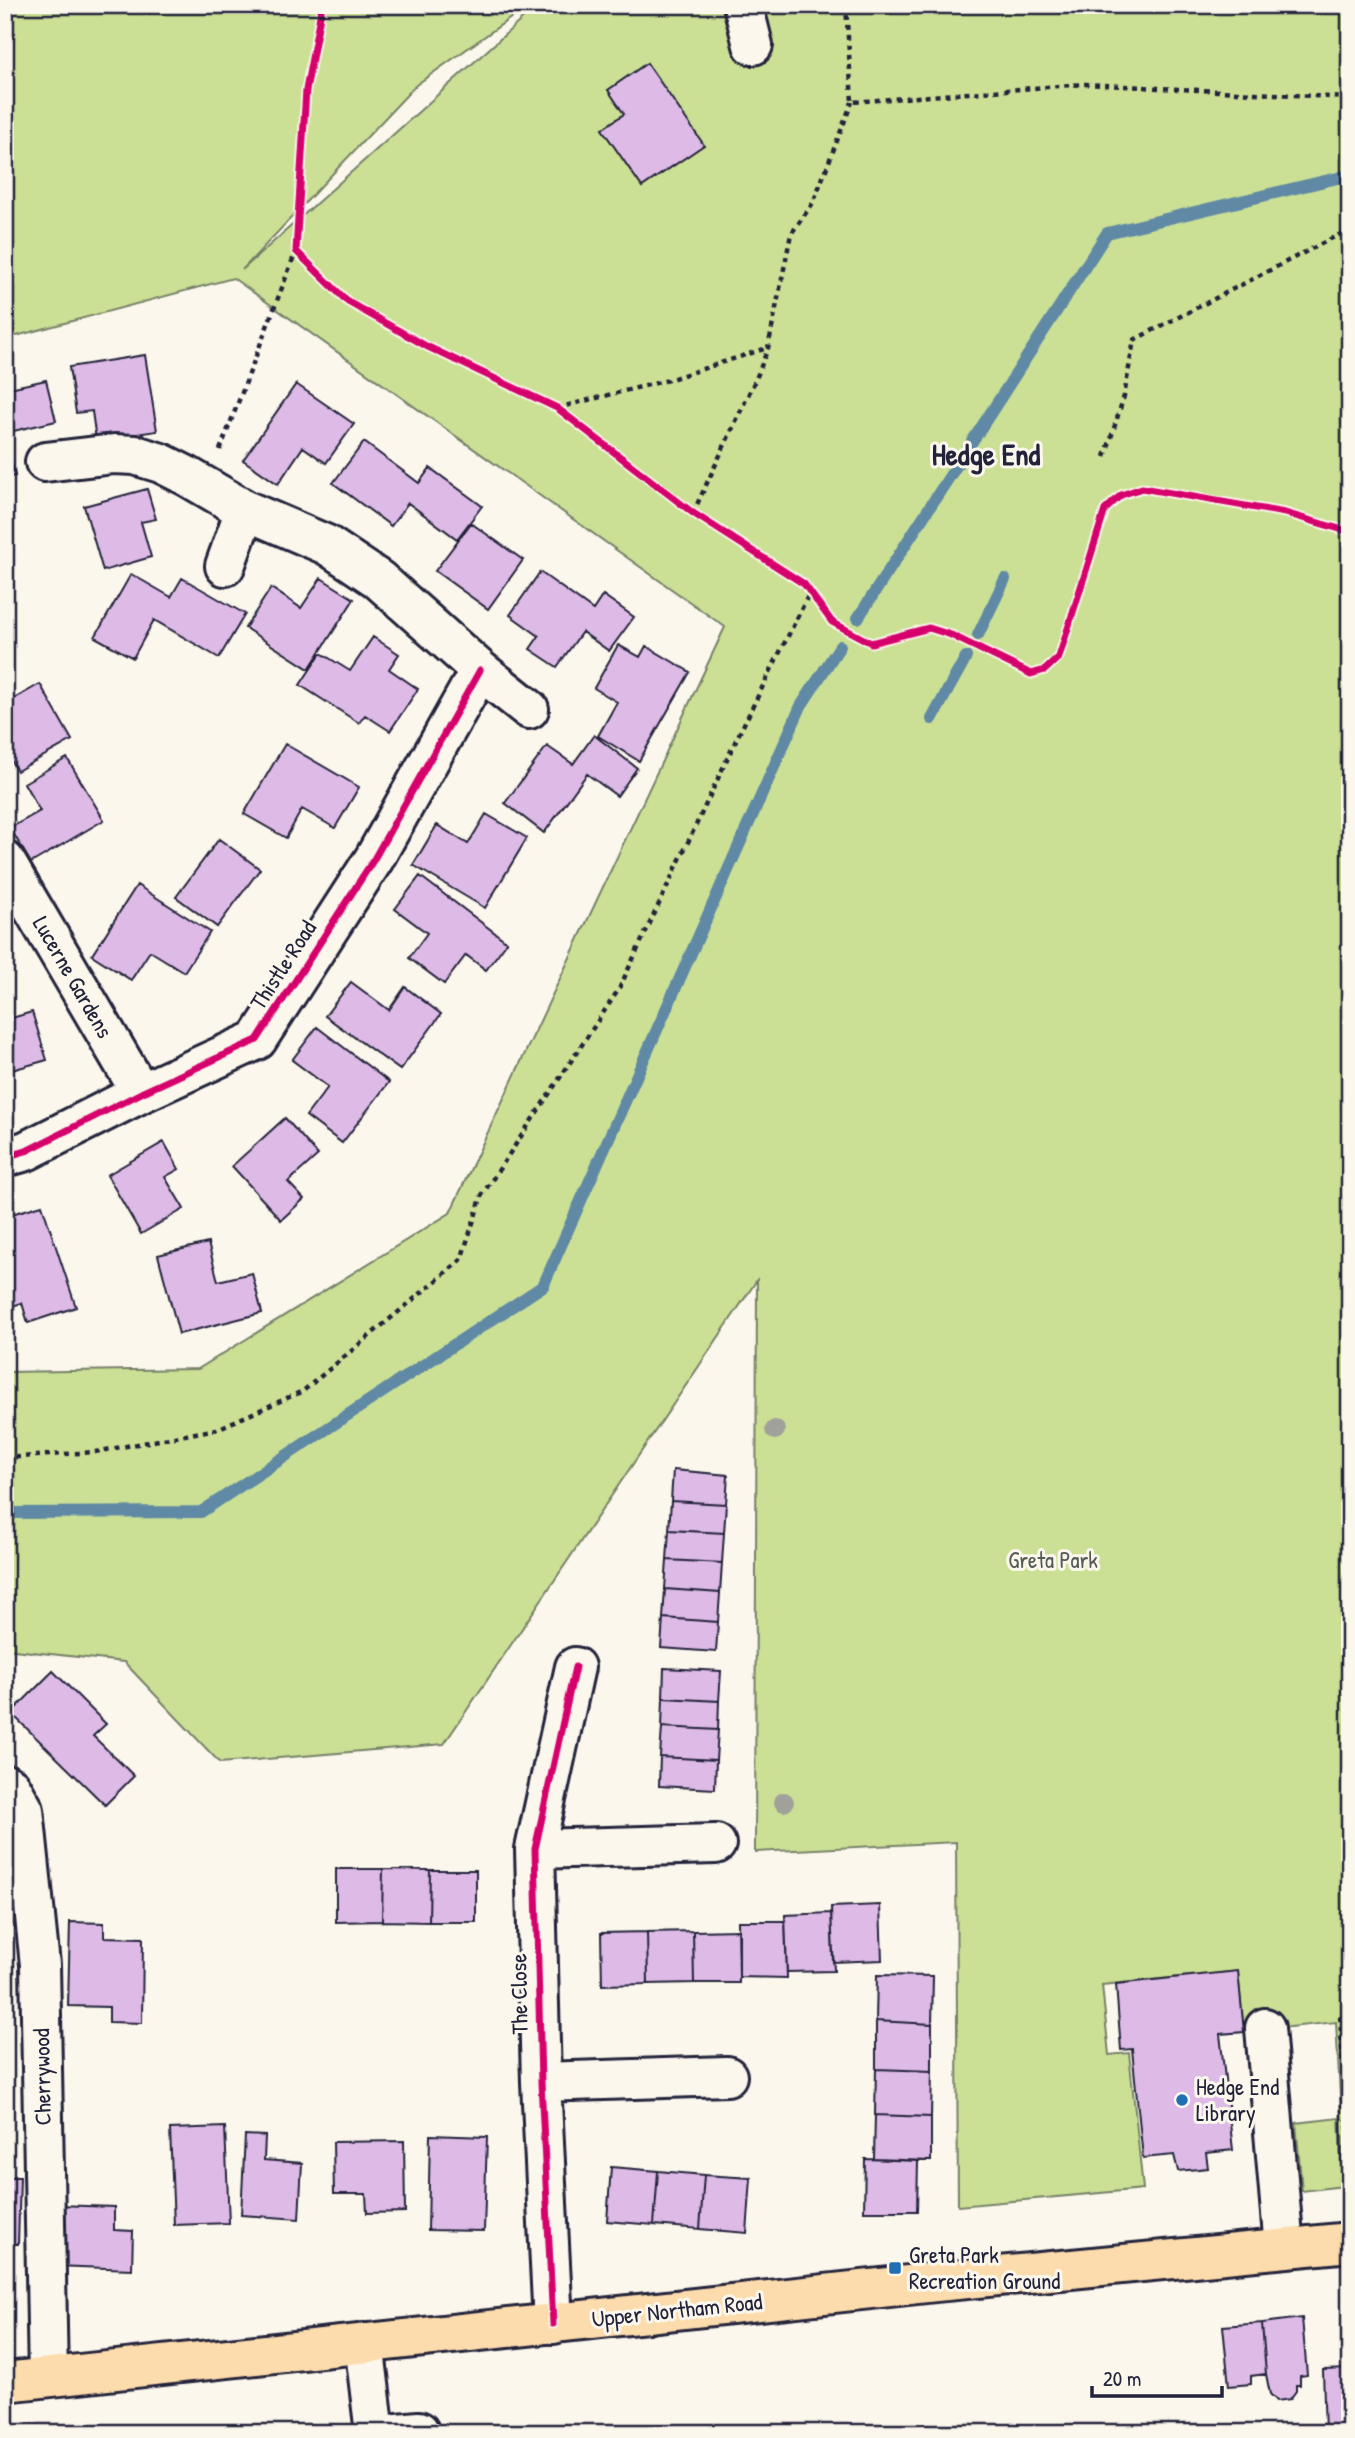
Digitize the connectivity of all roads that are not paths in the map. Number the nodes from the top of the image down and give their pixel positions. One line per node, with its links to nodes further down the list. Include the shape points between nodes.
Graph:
1 (743, 5): 2 (street)
2 (753, 45)
3 (45, 462): 4 (street, via 135,455 161,463)
4 (245, 510): 5 (street); 6 (street, via 327,545 378,579)
5 (225, 566)
6 (480, 670): 7 (street); 9 (street, Thistle Road, via 374,859 257,1040)
7 (529, 709)
8 (5, 861): 9 (street, Lucerne Gardens)
9 (141, 1093): 10 (street, Thistle Road, via 26,1151)
10 (5, 1157)
11 (576, 1667): 14 (street, The Close)
12 (5, 1784): 22 (street, Cherrywood, via 24,1811 40,1965)
13 (716, 1844): 14 (street)
14 (535, 1849): 17 (street, The Close)
15 (1265, 2028): 19 (street)
16 (727, 2076): 17 (street)
17 (541, 2082): 20 (street, The Close)
18 (1350, 2242): 19 (main road, Upper Northam Road)
19 (1284, 2248): 20 (main road, Upper Northam Road)
20 (553, 2323): 21 (main road, Upper Northam Road)
21 (364, 2343): 22 (main road, Upper Northam Road); 24 (street)
22 (48, 2377): 23 (main road, Upper Northam Road)
23 (5, 2382)
24 (374, 2433)

